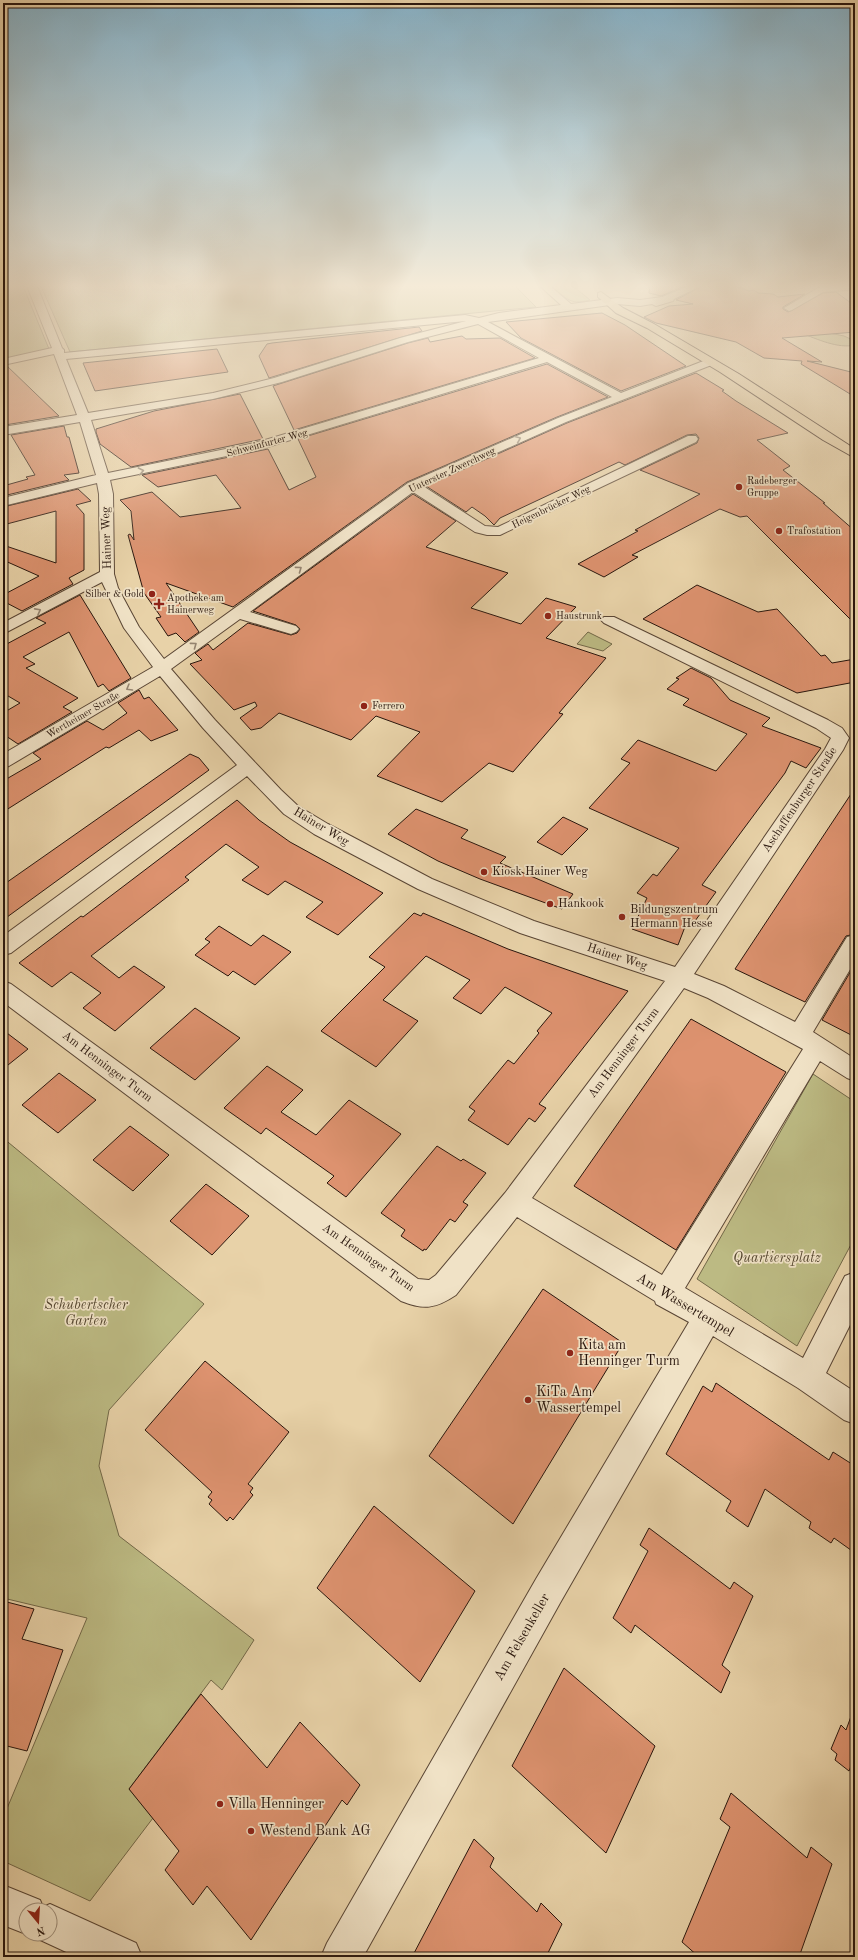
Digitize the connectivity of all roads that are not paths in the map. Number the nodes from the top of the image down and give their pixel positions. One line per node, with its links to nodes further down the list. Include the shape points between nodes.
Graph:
1 (69, 377): 9 (street, Hainer Weg)
2 (283, 377): 9 (street, via 246,389 192,400)
3 (481, 377): 14 (street, Schweinfurter Weg, one-way to 3, via 209,458 278,441)
4 (585, 377): 8 (street)
5 (671, 377): 8 (street, Unterster Zwerchweg)
6 (736, 377): 7 (main road)
7 (745, 383): 12 (main road, via 781,399); 13 (main road)
8 (621, 397): 15 (street, Unterster Zwerchweg, one-way to 8, via 562,420)
9 (84, 417): 10 (street); 14 (street, Hainer Weg)
10 (3, 431)
11 (692, 439): 15 (street, Heigenbrücker Weg, via 506,529 480,529)
12 (855, 444)
13 (855, 454)
14 (103, 478): 16 (street, Schweinfurter Weg); 17 (street, Hainer Weg, via 106,494)
15 (413, 486): 18 (street, Unterster Zwerchweg, one-way to 15)
16 (3, 502)
17 (107, 574): 20 (street, one-way to 17); 22 (street, Hainer Weg, via 111,588 132,628)
18 (238, 613): 21 (street); 22 (street, Unterster Zwerchweg, one-way to 18)
19 (609, 620): 27 (street, Aschaffenburger Straße, via 822,724 838,733 840,738)
20 (3, 629)
21 (291, 629)
22 (162, 668): 23 (street, Wertheimer Straße, one-way to 23); 24 (street, Hainer Weg)
23 (3, 762)
24 (248, 766): 26 (street); 27 (street, Hainer Weg, via 274,794 306,820 425,884 527,927)
25 (855, 943): 29 (street)
26 (3, 947)
27 (680, 977): 29 (street, Hainer Weg, via 716,992); 31 (street, Am Henninger Turm)
28 (3, 990): 31 (street, Am Henninger Turm, via 410,1291 425,1295 446,1285)
29 (808, 1041): 30 (street, Hainer Weg); 33 (street)
30 (855, 1071)
31 (514, 1201): 33 (street, Am Wassertempel)
32 (855, 1286): 35 (street)
33 (666, 1294): 34 (street, Am Wassertempel)
34 (707, 1319): 35 (street, Am Wassertempel); 41 (street, Am Felsenkeller, via 548,1591)
35 (808, 1378): 36 (street, Am Wassertempel)
36 (855, 1409)
37 (3, 1905): 38 (street)
38 (18, 1911)
39 (58, 1928): 40 (street)
40 (122, 1957)
41 (341, 1957)

